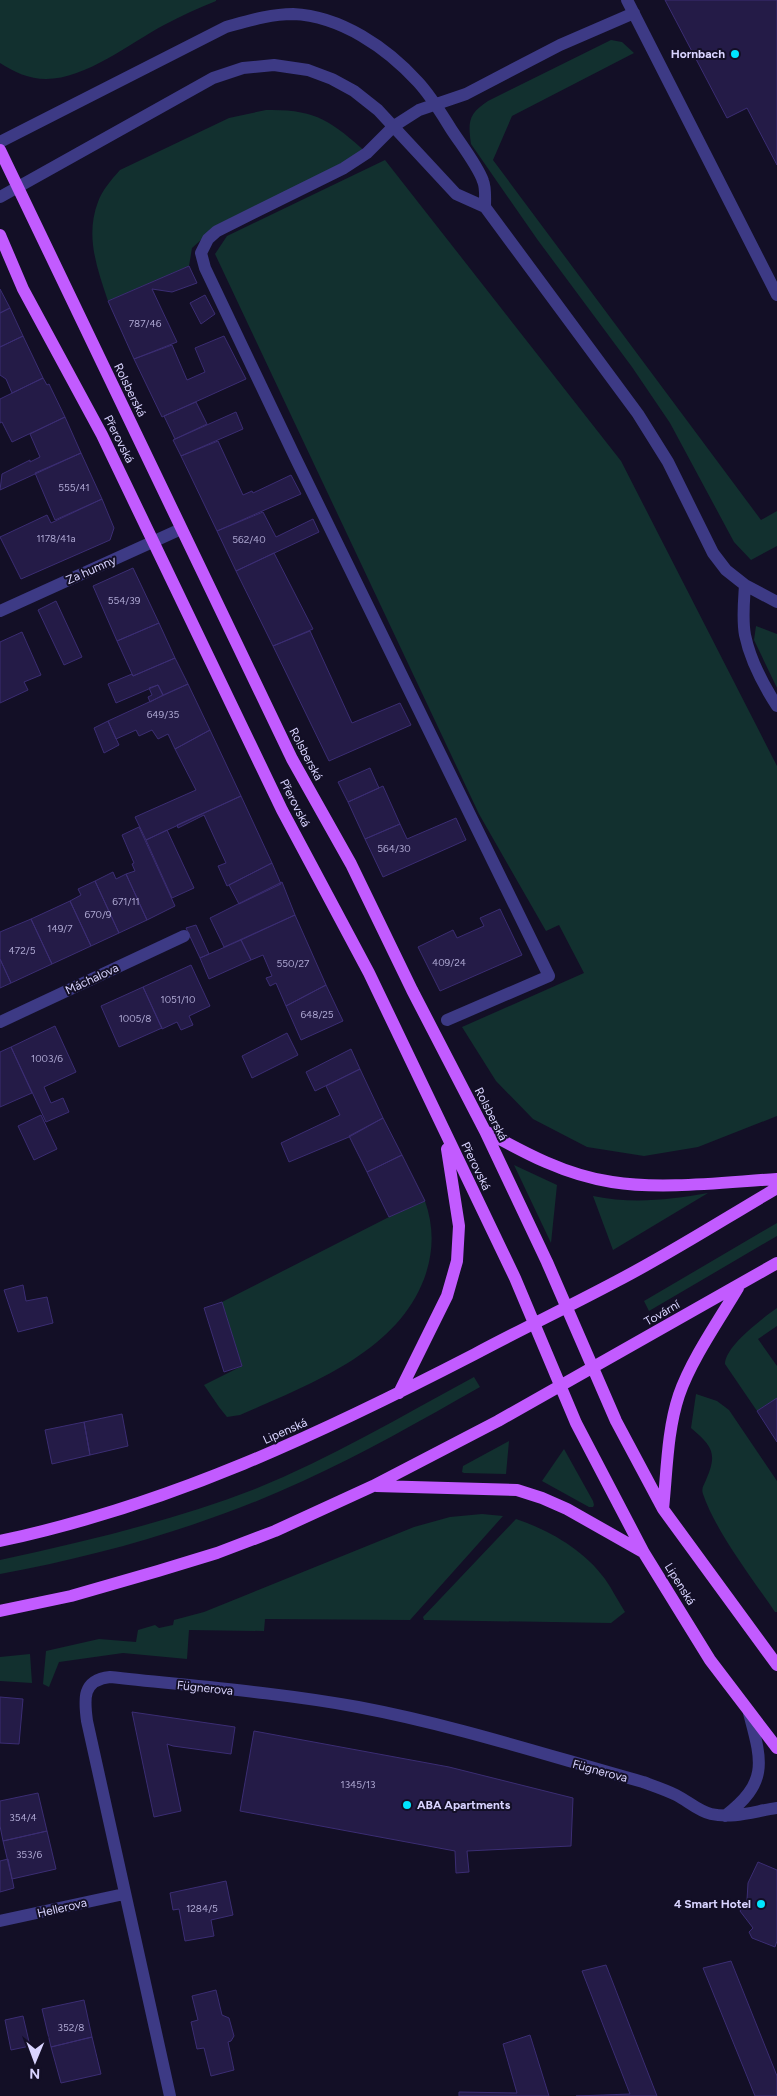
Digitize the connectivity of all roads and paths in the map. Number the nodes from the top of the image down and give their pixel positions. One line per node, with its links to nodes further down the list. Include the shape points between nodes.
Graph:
1 (627, 0): 2 (street)
2 (634, 13): 3 (street, via 560,45 482,86); 11 (street)
3 (435, 104): 4 (street); 5 (street, via 418,82 369,41 343,26 293,14 262,17 226,27); 9 (street, via 484,181)
4 (394, 126): 7 (street, via 354,91 308,70 274,65 243,68 213,78); 9 (street, via 456,194); 19 (street, via 367,152 344,168 217,231 208,239 201,253 205,268 295,457 549,976)
5 (0, 142)
6 (0, 150): 7 (main road, Rolsberská)
7 (18, 187): 8 (street); 12 (main road, Rolsberská)
8 (0, 197)
9 (485, 208): 14 (street, via 638,414 668,462 714,553 726,570)
10 (0, 235): 13 (main road, Přerovská, via 24,289 102,435)
11 (777, 295)
12 (181, 529): 13 (street, Za humny); 21 (main road, Rolsberská, via 292,759 351,864)
13 (154, 542): 16 (street, Za humny); 22 (main road, Přerovská, via 282,810 369,973)
14 (745, 585): 15 (street); 17 (street, via 745,634 750,652)
15 (777, 602)
16 (0, 611)
17 (777, 706)
18 (184, 936): 20 (street, Máchalova)
19 (447, 1020)
20 (0, 1022)
21 (485, 1131): 23 (main road, via 538,1160 583,1176 612,1182 648,1185); 27 (main road, Rolsberská)
22 (445, 1134): 28 (main road, Přerovská); 31 (main road, via 459,1226 457,1261 447,1296)
23 (777, 1179)
24 (777, 1188): 27 (main road)
25 (777, 1263): 26 (main road, Tovární)
26 (739, 1286): 29 (main road, Tovární); 34 (main road, via 704,1344 679,1396 671,1434)
27 (567, 1307): 28 (main road, Lipenská); 29 (main road, Rolsberská)
28 (535, 1324): 30 (main road, Přerovská); 31 (main road, Lipenská)
29 (593, 1368): 30 (main road, Tovární); 34 (main road, Rolsberská, via 616,1421)
30 (560, 1386): 32 (main road, Přerovská); 33 (main road)
31 (399, 1393): 35 (main road, Lipenská, via 184,1489 77,1522)
32 (576, 1423): 36 (main road, Lipenská)
33 (373, 1486): 36 (main road, via 517,1490 566,1509); 37 (main road, via 275,1531 217,1553 71,1596)
34 (663, 1509): 38 (main road, Rolsberská)
35 (0, 1541)
36 (644, 1553): 39 (main road, Lipenská, via 710,1660)
37 (0, 1611)
38 (777, 1665)
39 (750, 1713): 40 (main road, Lipenská); 42 (street, via 758,1743 759,1771 748,1796)
40 (777, 1748)
41 (777, 1808): 42 (street, Fügnerova)
42 (725, 1816): 43 (street, Fügnerova, via 710,1814 643,1782 386,1713 274,1695 100,1678 88,1687 86,1709)
43 (124, 1894): 44 (street, Hellerova); 45 (street, Fügnerova)
44 (0, 1922)
45 (170, 2096)

